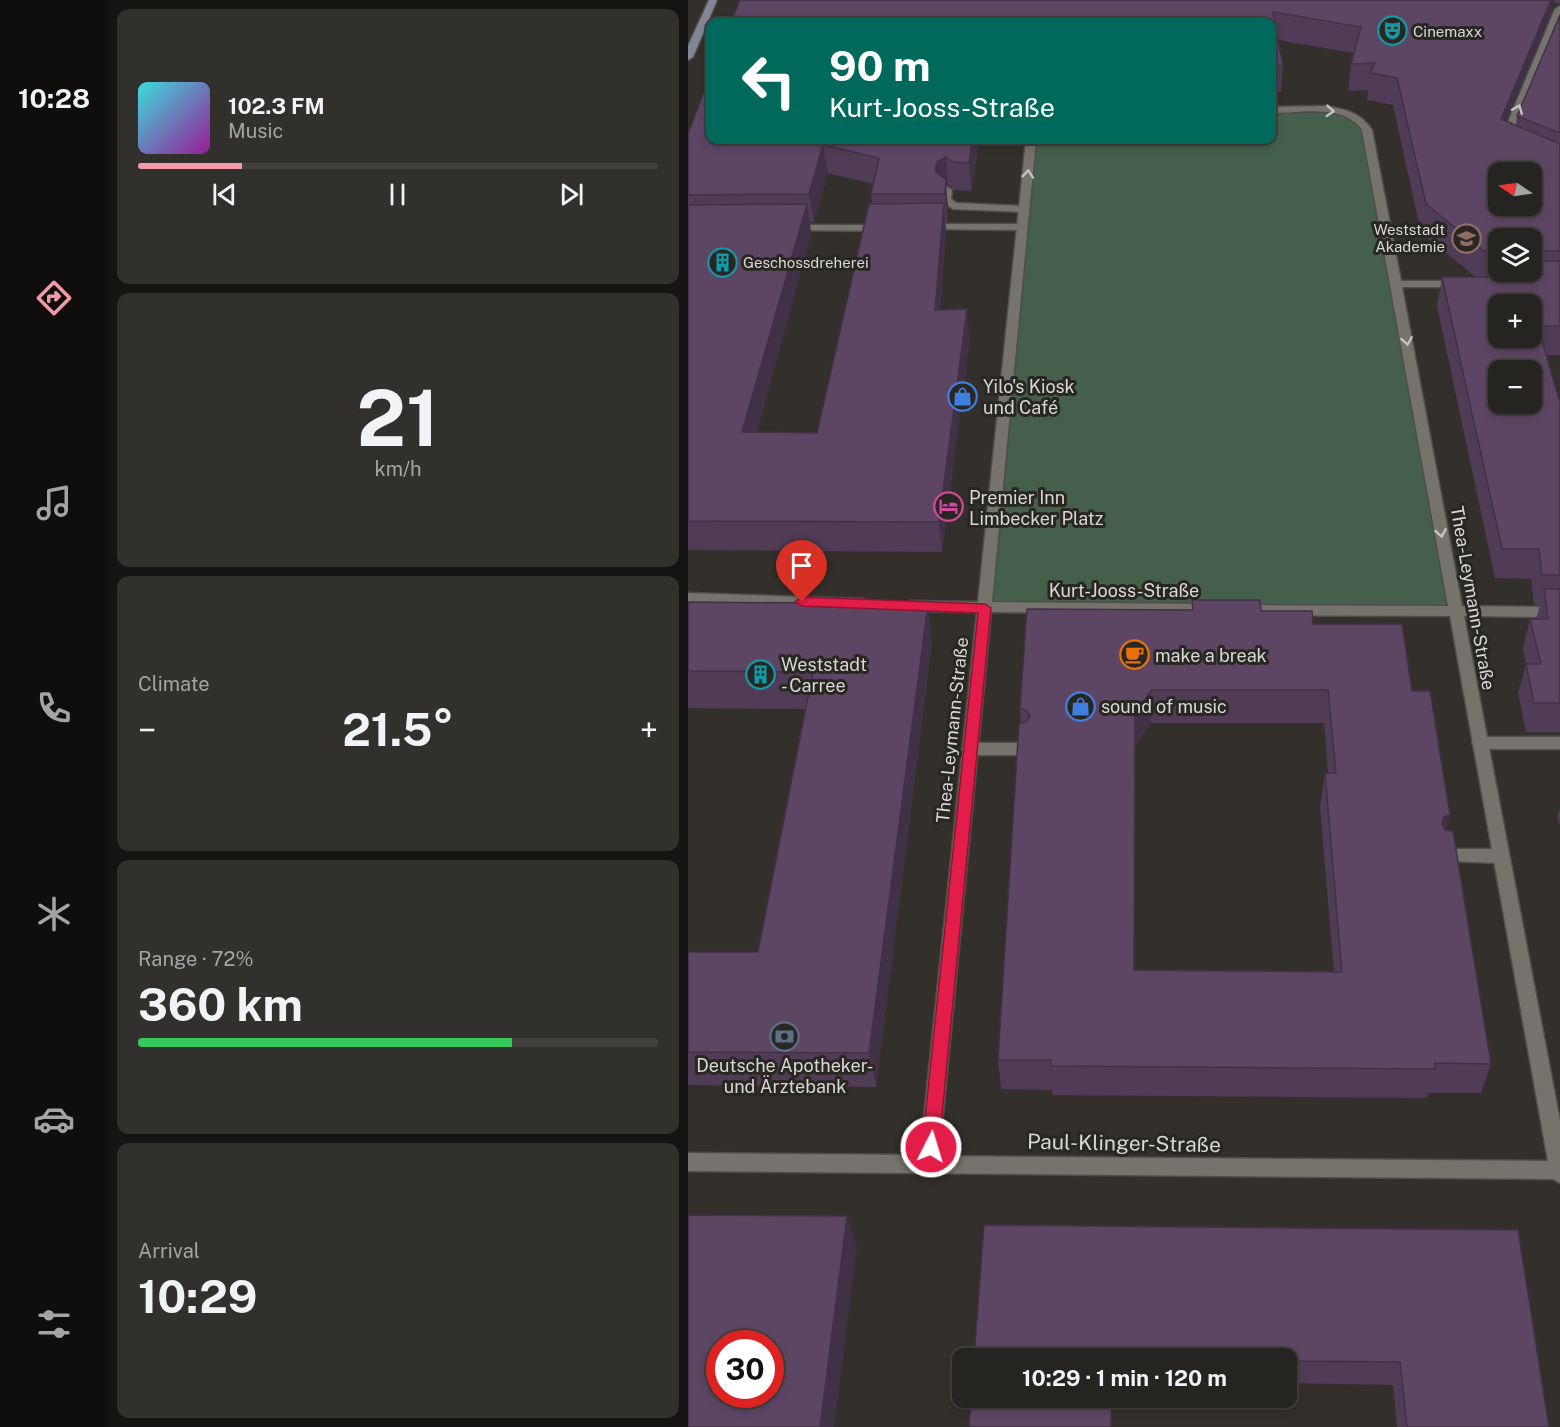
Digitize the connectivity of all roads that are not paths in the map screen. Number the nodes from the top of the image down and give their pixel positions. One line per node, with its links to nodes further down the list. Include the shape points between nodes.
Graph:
1 (713, 0): 3 (main road)
2 (1556, 9): 6 (street, one-way to 2, via 1503,146)
3 (688, 57)
4 (1276, 110): 11 (street, Thea-Leymann-Straße, one-way to 11, via 1339,111 1364,123)
5 (1032, 144): 8 (street, Thea-Leymann-Straße, one-way to 5)
6 (1513, 150)
7 (947, 190): 8 (street, via 945,200 953,206)
8 (1024, 209): 9 (street, Thea-Leymann-Straße)
9 (1022, 227): 10 (street); 14 (street, Thea-Leymann-Straße)
10 (782, 228)
11 (1397, 284): 12 (street); 15 (street, Thea-Leymann-Straße, one-way to 15)
12 (1477, 284)
13 (688, 598): 14 (street, Kurt-Jooss-Straße)
14 (985, 608): 15 (street, Kurt-Jooss-Straße); 19 (street, Thea-Leymann-Straße)
15 (1455, 610): 16 (street, Kurt-Jooss-Straße); 17 (street, Thea-Leymann-Straße)
16 (1560, 612)
17 (1480, 742): 18 (street); 22 (street, Thea-Leymann-Straße)
18 (1560, 743)
19 (970, 749): 20 (street); 24 (street, Thea-Leymann-Straße)
20 (1022, 750)
21 (1444, 855): 22 (street)
22 (1501, 856): 25 (street, Thea-Leymann-Straße)
23 (688, 1162): 24 (street, Paul-Klinger-Straße)
24 (929, 1164): 25 (street, Paul-Klinger-Straße)
25 (1559, 1172)

